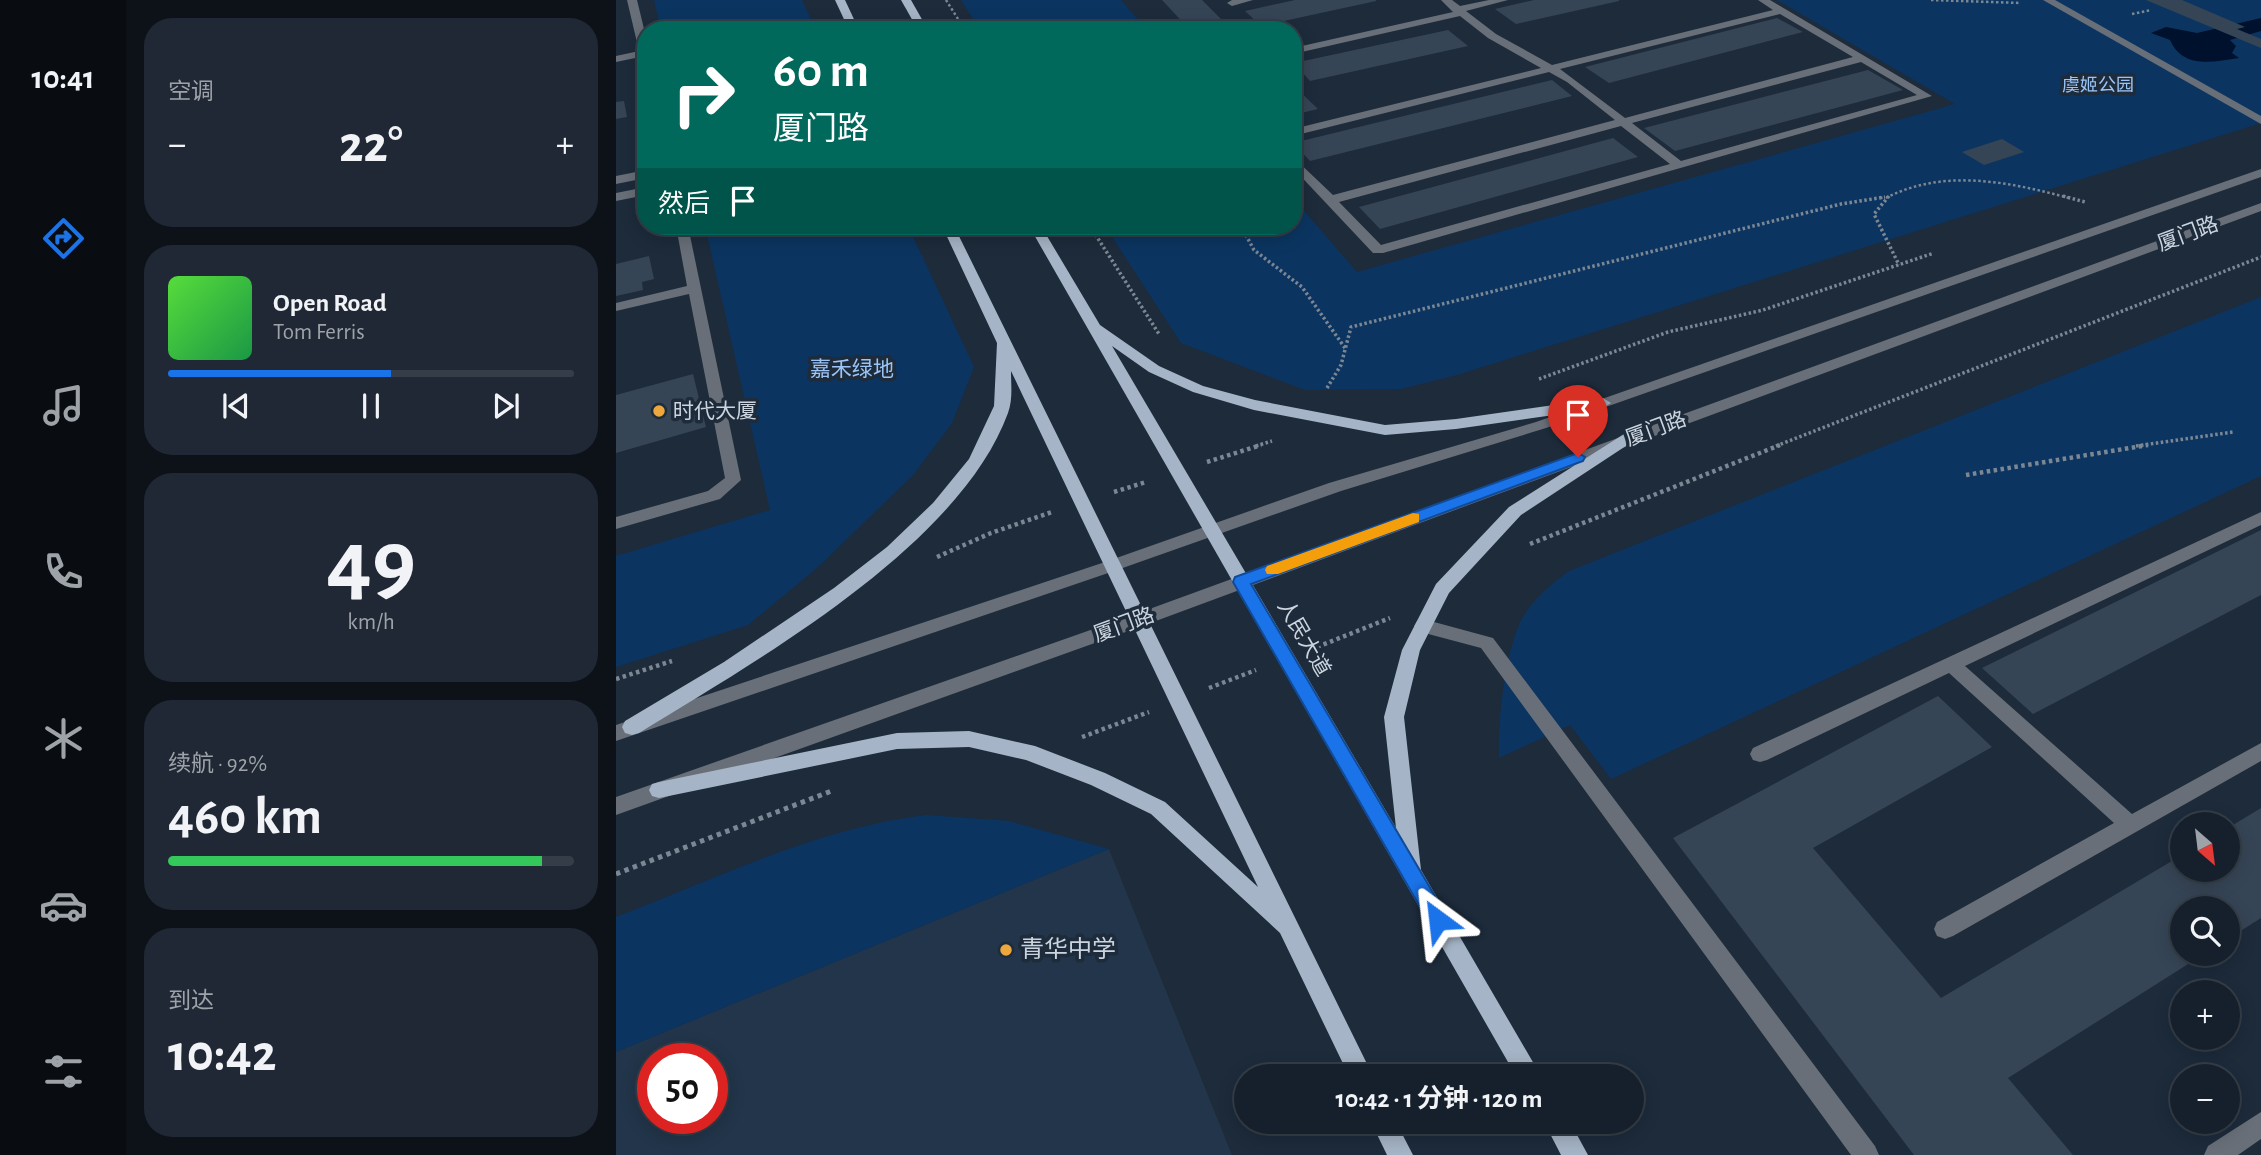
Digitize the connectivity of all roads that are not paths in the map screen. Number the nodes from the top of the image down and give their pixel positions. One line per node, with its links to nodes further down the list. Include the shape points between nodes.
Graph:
1 (632, 0): 13 (street)
2 (840, 0): 11 (main road)
3 (906, 0): 12 (main road)
4 (1248, 0): 8 (street)
5 (1503, 0): 9 (street)
6 (1763, 0): 10 (street)
7 (2052, 2): 20 (street)
8 (1232, 3)
9 (1454, 7): 14 (street); 15 (street); 19 (street, via 1492,36)
10 (1781, 11): 17 (street); 19 (street)
11 (850, 21)
12 (918, 21)
13 (637, 22)
14 (1306, 35)
15 (1302, 49)
16 (637, 58): 18 (street)
17 (1862, 58): 21 (street); 23 (street, via 1926,96)
18 (616, 59)
19 (1552, 68): 21 (street); 22 (street)
20 (2261, 121)
21 (1623, 122): 23 (street); 30 (street)
22 (1302, 131)
23 (1678, 165): 30 (street, via 1378,250)
24 (1302, 170): 30 (street)
25 (2261, 173): 39 (street, 厦门路)
26 (637, 176): 27 (street)
27 (616, 180)
28 (637, 193): 29 (street)
29 (616, 197)
30 (1330, 200)
31 (2261, 207): 40 (street, 厦门路)
32 (684, 235): 35 (street)
33 (952, 235): 38 (main road)
34 (1040, 235): 37 (main road, 人民大道)
35 (695, 288): 36 (street); 42 (street, via 733,480 714,495)
36 (616, 307)
37 (1093, 325): 39 (main road, via 1154,369 1198,389 1254,405 1385,429 1456,424); 43 (main road, 人民大道)
38 (1003, 341): 44 (main road); 49 (main road, via 1001,412 978,456 944,501 871,569 785,633)
39 (1603, 402): 43 (street, 厦门路)
40 (1630, 438): 45 (street, 厦门路); 47 (main road, via 1515,511 1438,596)
41 (2261, 518): 48 (street)
42 (616, 523)
43 (1210, 531): 44 (street, 厦门路); 45 (main road, 人民大道)
44 (1111, 566): 46 (main road); 49 (street, 厦门路)
45 (1241, 582): 46 (street, 厦门路); 55 (main road, 人民大道)
46 (1139, 620): 52 (street, 厦门路); 57 (main road)
47 (1423, 626): 55 (main road, via 1411,650 1394,717); 65 (street, via 1487,643)
48 (1951, 664): 51 (street); 54 (street)
49 (624, 730)
50 (2261, 751): 54 (street)
51 (1760, 754)
52 (659, 790): 53 (street, 厦门路); 57 (main road, via 897,741 969,739 1028,752 1158,808)
53 (616, 806)
54 (2130, 825): 56 (street)
55 (1412, 875): 59 (main road, 人民大道)
56 (1945, 929)
57 (1291, 931): 58 (main road)
58 (1355, 1064)
59 (1522, 1064)
60 (2261, 1125): 66 (street)
61 (1389, 1134): 63 (main road)
62 (1563, 1134): 64 (main road)
63 (1399, 1155)
64 (1575, 1155)
65 (1866, 1155)
66 (2217, 1155)

